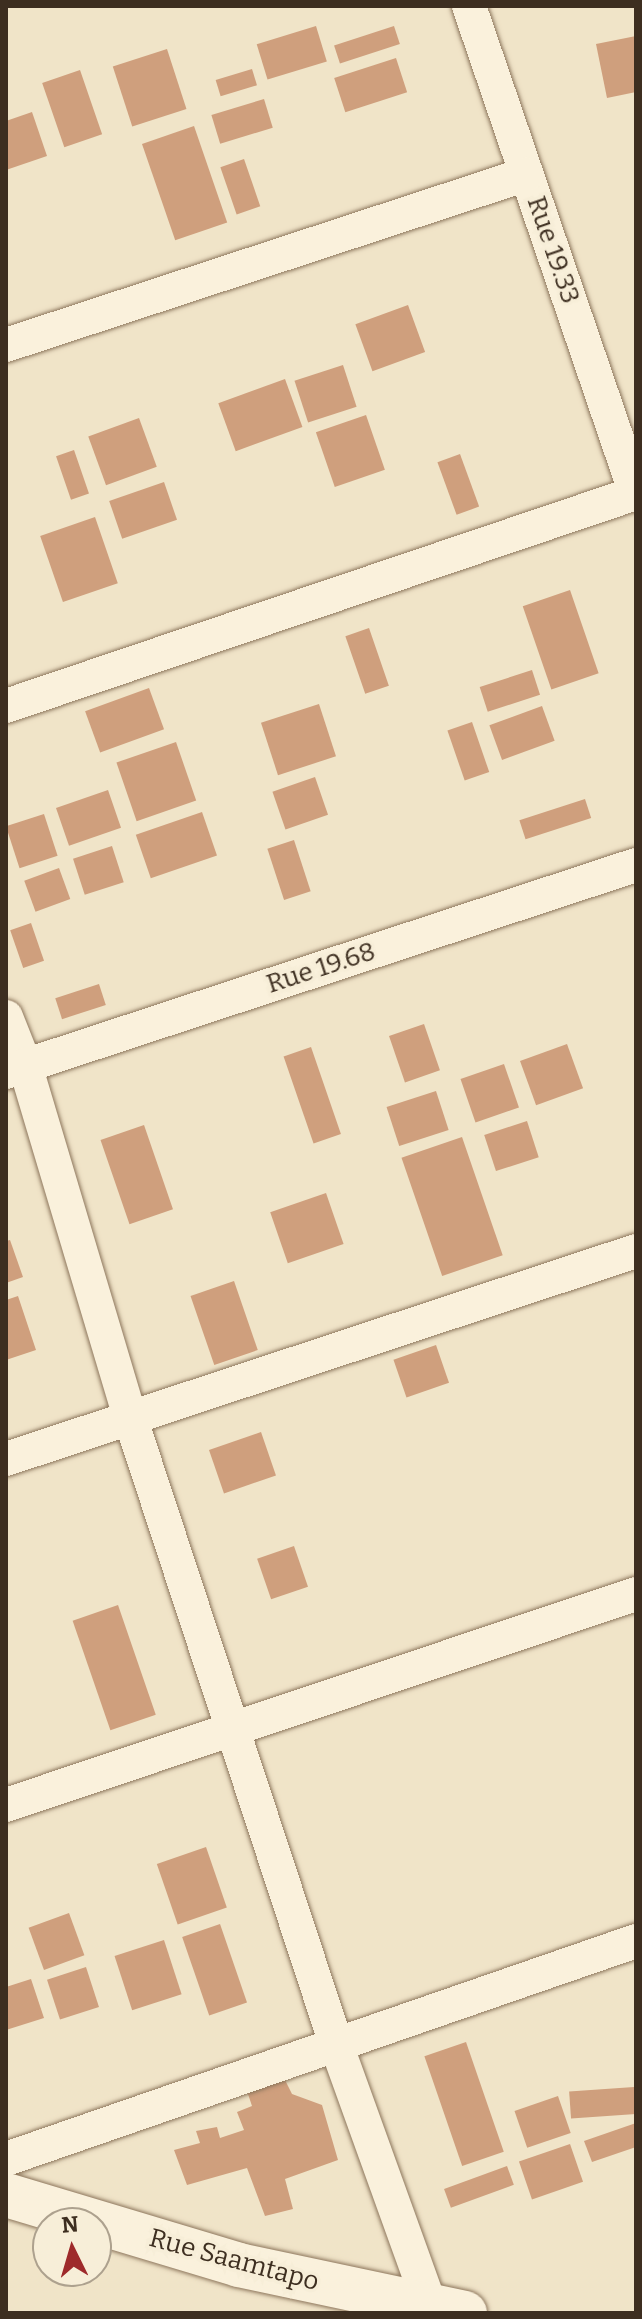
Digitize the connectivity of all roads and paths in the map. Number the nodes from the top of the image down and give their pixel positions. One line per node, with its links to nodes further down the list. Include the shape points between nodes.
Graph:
1 (469, 6): 2 (street, Rue 19.33)
2 (527, 174): 3 (street); 4 (street, Rue 19.33)
3 (6, 345)
4 (636, 493): 5 (street)
5 (6, 706)
6 (636, 865): 8 (street, Rue 19.68)
7 (6, 1017): 8 (street)
8 (16, 1069): 10 (street)
9 (636, 1251): 10 (street)
10 (130, 1417): 11 (street); 13 (street)
11 (6, 1459)
12 (636, 1594): 13 (street)
13 (234, 1728): 14 (street); 16 (street)
14 (6, 1805)
15 (636, 1941): 16 (street)
16 (337, 2047): 17 (street); 19 (street)
17 (6, 2159)
18 (6, 2195): 19 (main road, Rue Saamtapo, via 239,2265)
19 (448, 2310)

